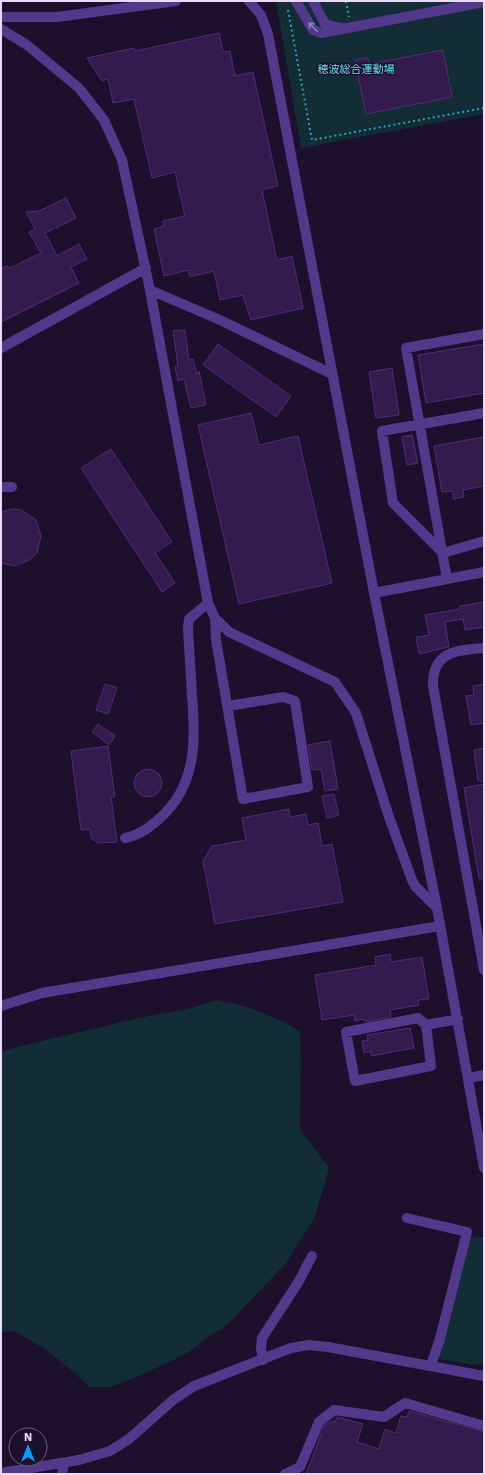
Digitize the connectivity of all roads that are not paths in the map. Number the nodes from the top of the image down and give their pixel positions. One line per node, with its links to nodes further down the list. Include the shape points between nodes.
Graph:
1 (176, 1): 6 (street, via 57,17)
2 (250, 1): 13 (street, via 261,15 268,34)
3 (296, 1): 8 (street, one-way to 3, via 321,33 314,30)
4 (313, 1): 8 (street, via 325,24)
5 (484, 2): 8 (street)
6 (1, 16)
7 (1, 29): 9 (street, via 27,45 79,88 104,120 122,160)
8 (342, 29)
9 (146, 268): 10 (street); 12 (street)
10 (150, 290): 13 (street, via 220,320); 23 (street)
11 (484, 334): 15 (street, via 406,348)
12 (1, 348)
13 (332, 374): 22 (street)
14 (484, 413): 15 (street)
15 (420, 424): 19 (street); 19 (street, via 382,431 393,503)
16 (1, 487): 17 (street)
17 (12, 487)
18 (484, 541): 19 (street)
19 (443, 553): 21 (street)
20 (484, 572): 21 (street)
21 (447, 579): 22 (street)
22 (374, 593): 28 (street)
23 (208, 603): 24 (street); 27 (street, via 189,619 195,735 193,761 185,786 168,811 149,828)
24 (215, 618): 26 (street, via 216,640); 28 (street, via 229,632 335,682 356,713 412,880)
25 (484, 648): 30 (street, via 447,654 438,663 433,676)
26 (228, 706): 26 (street, via 243,799 308,787 295,701 283,697)
27 (125, 838)
28 (437, 908): 29 (street)
29 (440, 926): 31 (street, via 42,993); 32 (street)
30 (484, 970)
31 (1, 1006)
32 (458, 1019): 33 (street); 35 (street)
33 (426, 1025): 33 (street, via 418,1018 346,1032 355,1081 431,1066)
34 (484, 1075): 35 (street)
35 (469, 1078): 36 (street)
36 (484, 1168)
37 (407, 1218): 40 (street, via 467,1232 439,1342)
38 (312, 1256): 39 (street, via 262,1338)
39 (263, 1360): 40 (street, via 290,1348 309,1345 328,1346); 45 (street, via 194,1386 173,1400 129,1439 110,1451)
40 (430, 1365): 42 (street)
41 (484, 1372): 42 (street)
42 (472, 1373): 43 (street)
43 (484, 1376)
44 (484, 1426): 48 (street, via 405,1403 384,1417 334,1410 319,1422 300,1467)
45 (64, 1463): 46 (street); 47 (street)
46 (1, 1474)
47 (62, 1474)
48 (285, 1474)

